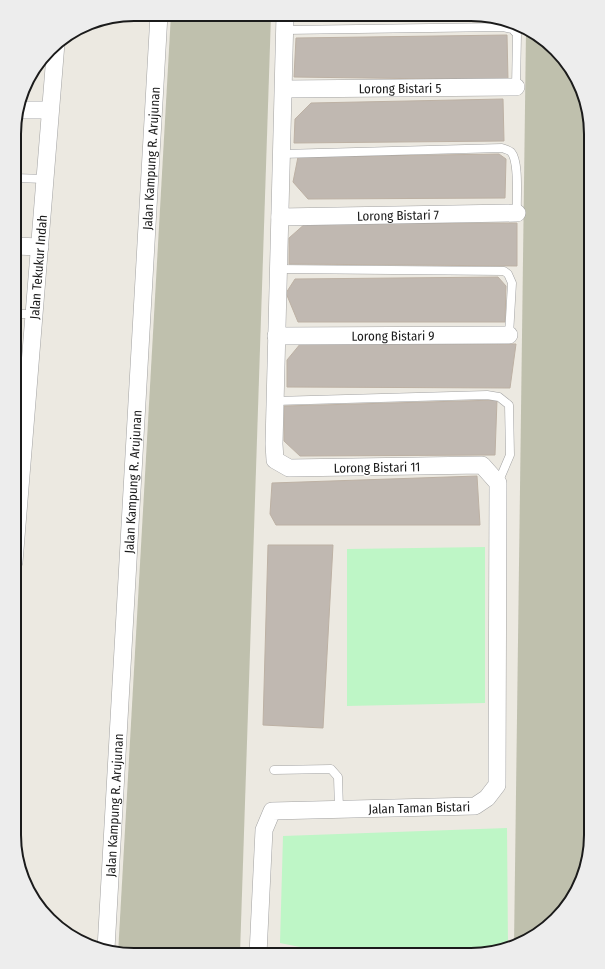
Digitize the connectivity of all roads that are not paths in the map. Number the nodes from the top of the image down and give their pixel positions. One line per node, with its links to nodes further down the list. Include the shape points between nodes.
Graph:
1 (159, 21): 28 (street, Jalan Kampung R. Arujunan)
2 (285, 23): 3 (lane); 7 (street)
3 (508, 28)
4 (514, 30): 6 (lane, via 517,34)
5 (55, 53): 9 (street, Jalan Tekukur Indah)
6 (516, 87): 7 (street, Lorong Bistari 5)
7 (284, 89): 10 (street)
8 (24, 110): 9 (street)
9 (50, 110): 12 (street, Jalan Tekukur Indah)
10 (282, 154): 13 (lane, via 502,148 511,152 514,159); 14 (street)
11 (21, 178): 12 (lane)
12 (45, 179): 16 (street, Jalan Tekukur Indah)
13 (516, 213): 14 (street, Lorong Bistari 7)
14 (280, 217): 17 (street)
15 (21, 246): 16 (street)
16 (40, 247): 19 (street, Jalan Tekukur Indah)
17 (278, 269): 20 (lane, via 504,271 512,283); 21 (street)
18 (21, 314): 19 (lane)
19 (34, 314): 22 (street, Jalan Tekukur Indah)
20 (509, 335): 21 (street, Lorong Bistari 9)
21 (276, 336): 23 (street)
22 (22, 385): 24 (street, Jalan Tekukur Indah)
23 (275, 401): 25 (street, Lorong Bistari 11, via 275,460 289,468 482,466); 25 (lane, via 499,396 508,405 510,455)
24 (21, 410)
25 (498, 482): 27 (street, Jalan Taman Bistari, via 497,785 487,798 475,806)
26 (274, 770): 27 (lane, via 331,768 338,777)
27 (340, 809): 29 (street, Jalan Taman Bistari, via 272,811 264,830)
28 (106, 944)
29 (258, 948)

